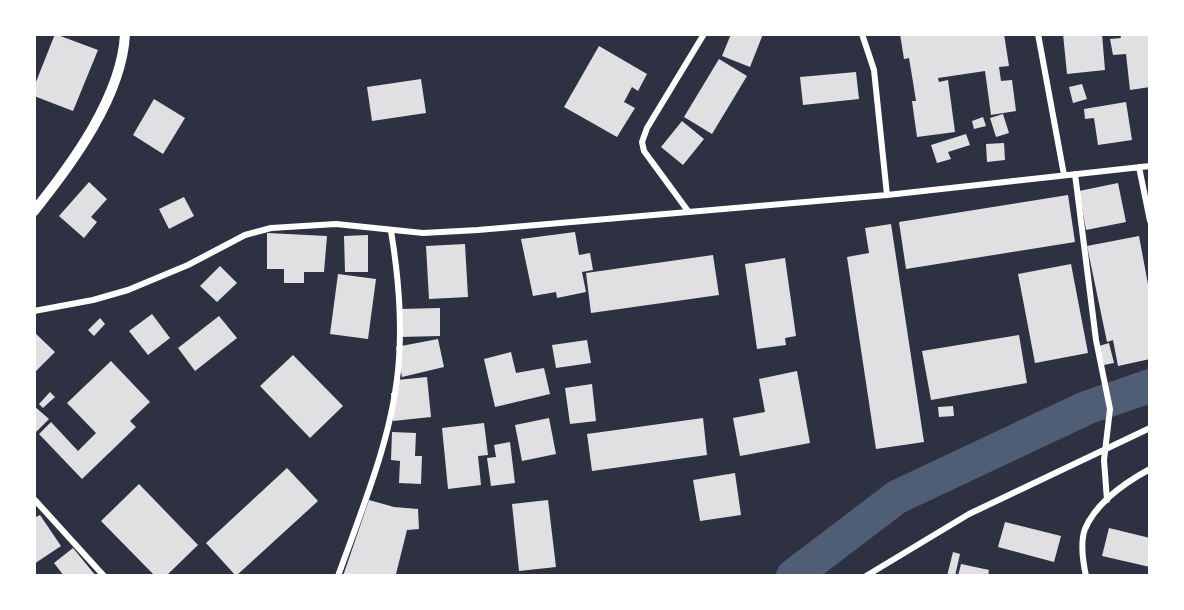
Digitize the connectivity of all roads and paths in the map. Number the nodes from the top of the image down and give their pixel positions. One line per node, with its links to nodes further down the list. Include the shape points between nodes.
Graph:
1 (125, 34): 10 (street, via 118,75 105,105)
2 (704, 34): 11 (street, via 642,142 647,158)
3 (862, 34): 9 (street, via 874,70)
4 (1038, 34): 8 (street)
5 (1149, 166): 6 (street)
6 (1139, 167): 7 (street); 12 (street)
7 (1075, 174): 8 (street); 16 (street, via 1095,340 1110,409)
8 (1064, 175): 9 (street)
9 (887, 195): 11 (street)
10 (34, 211)
11 (688, 212): 13 (street, via 459,232)
12 (1149, 221)
13 (391, 231): 14 (street, via 336,224 271,228 245,235 128,290); 21 (street, via 399,283 399,359 393,406 378,464)
14 (34, 311)
15 (1149, 428): 16 (street)
16 (1106, 447): 19 (street); 22 (street, via 969,514)
17 (1149, 469): 19 (street, via 1123,484)
18 (34, 499): 20 (street)
19 (1107, 500): 23 (street, via 1085,530 1082,558)
20 (105, 576)
21 (338, 576)
22 (866, 576)
23 (1086, 576)

